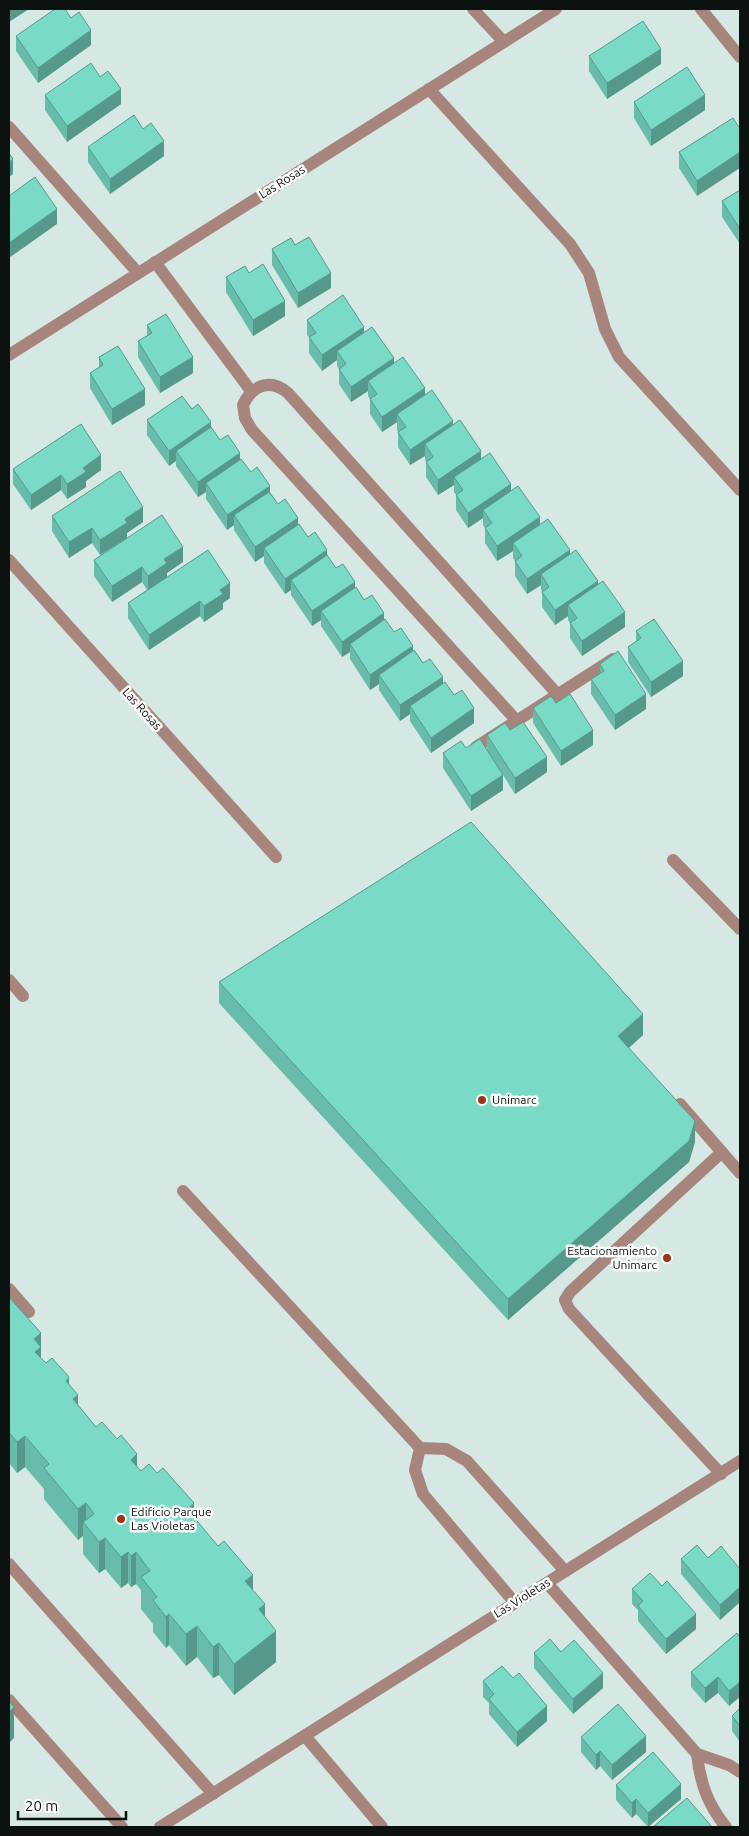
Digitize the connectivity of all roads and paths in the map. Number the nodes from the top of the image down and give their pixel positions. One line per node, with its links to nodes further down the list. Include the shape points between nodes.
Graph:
1 (474, 9): 4 (street)
2 (556, 9): 4 (street, Las Rosas)
3 (701, 9): 5 (street)
4 (504, 42): 6 (street, Las Rosas)
5 (740, 57)
6 (429, 89): 8 (street, Las Rosas); 12 (street, via 570,244 589,273 605,329 619,357)
7 (9, 127): 9 (street)
8 (155, 262): 9 (street, Las Rosas); 11 (street)
9 (138, 273): 10 (street, Las Rosas)
10 (9, 355)
11 (251, 391): 15 (street, via 274,385 288,394); 16 (street, via 243,405 245,418 252,430)
12 (740, 490)
13 (9, 560): 18 (street, Las Rosas)
14 (619, 655): 15 (street)
15 (558, 695): 16 (street)
16 (517, 721): 17 (street)
17 (476, 748)
18 (276, 857)
19 (673, 860): 20 (street)
20 (740, 930)
21 (9, 980): 22 (street)
22 (23, 996)
23 (680, 1104): 24 (street)
24 (722, 1152): 25 (street); 31 (street, via 565,1300 569,1309)
25 (740, 1173)
26 (184, 1191): 29 (street)
27 (9, 1289): 28 (street)
28 (29, 1312)
29 (420, 1448): 33 (street, via 446,1449 467,1461); 35 (street, via 415,1470 424,1494)
30 (740, 1461): 31 (street, Las Violetas)
31 (721, 1474): 33 (street, Las Violetas)
32 (9, 1564): 40 (street)
33 (565, 1571): 34 (street, Las Violetas)
34 (547, 1583): 35 (street, Las Violetas); 38 (street)
35 (515, 1603): 37 (street, Las Violetas)
36 (9, 1700): 41 (street)
37 (304, 1736): 40 (street, Las Violetas); 43 (street)
38 (697, 1754): 39 (street, via 729,1764); 44 (street, via 705,1792 714,1812)
39 (740, 1772)
40 (213, 1794): 42 (street, Las Violetas)
41 (122, 1827)
42 (160, 1827)
43 (382, 1827)
44 (726, 1827)

